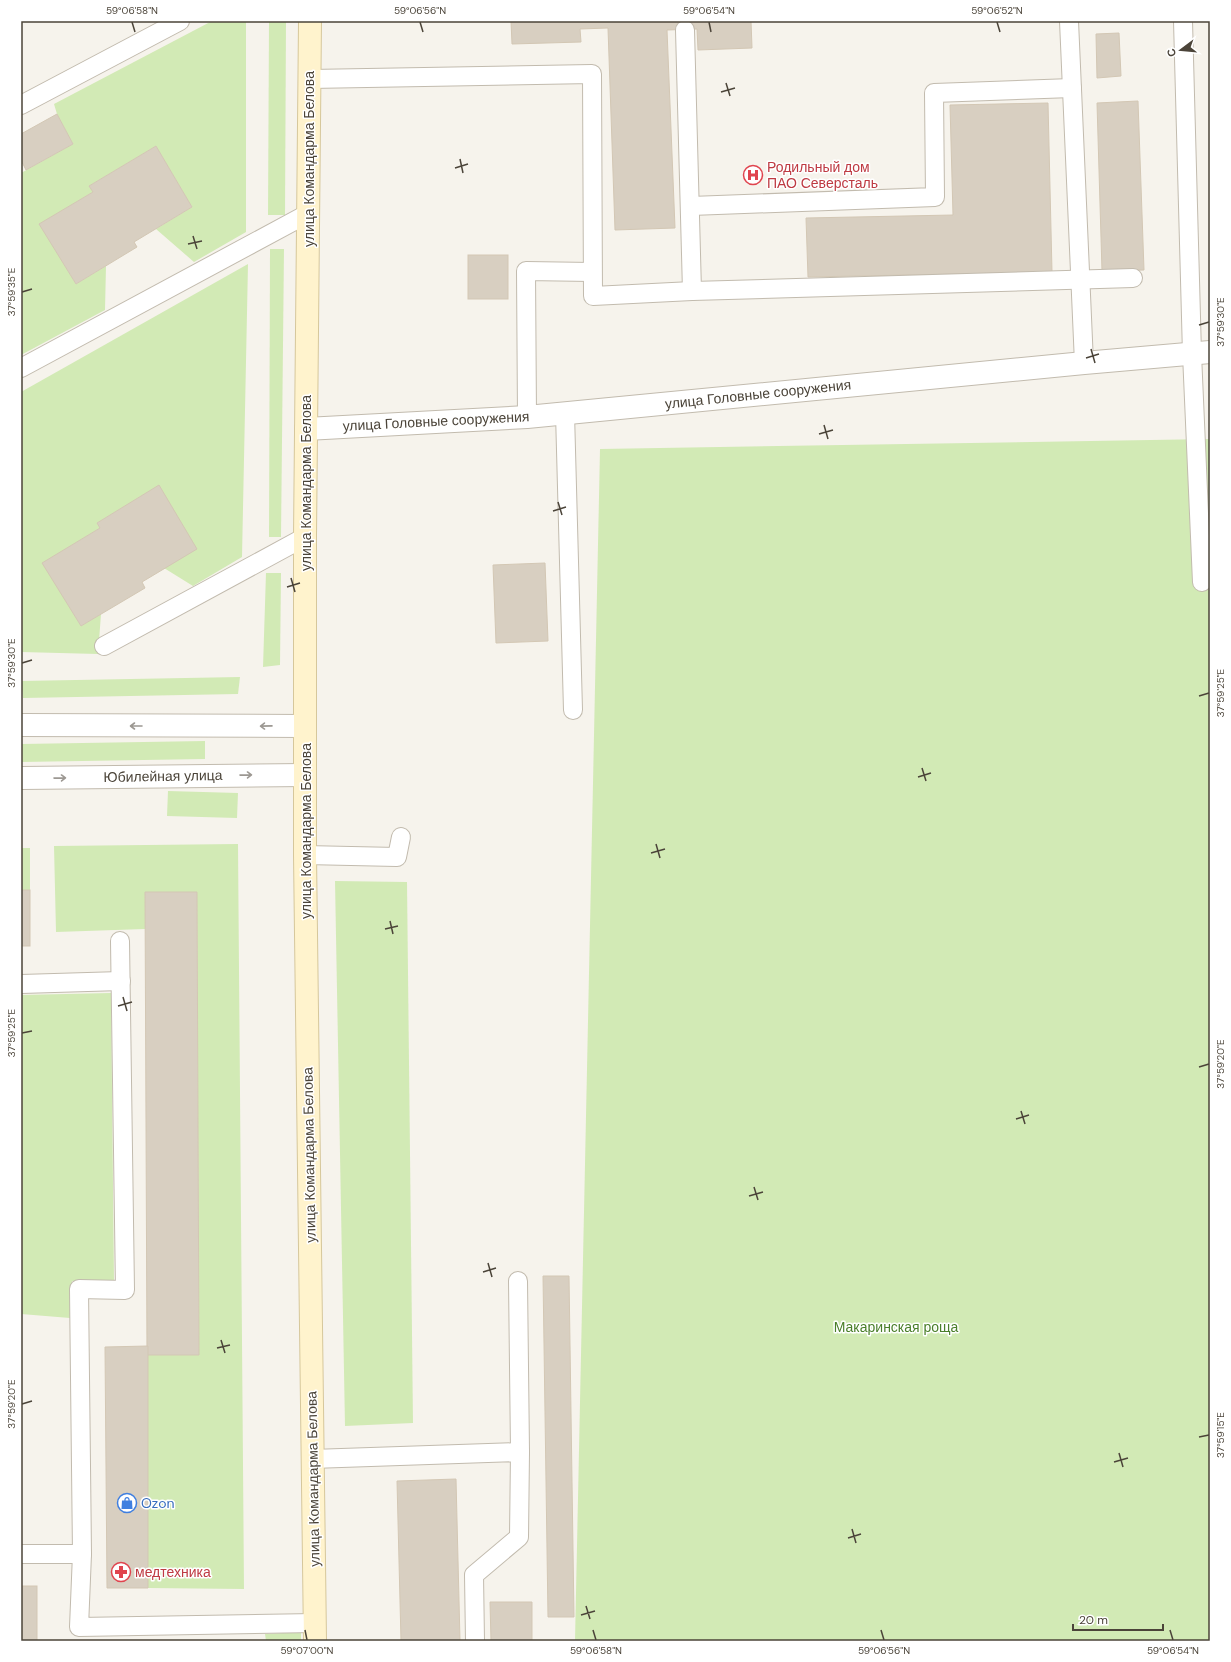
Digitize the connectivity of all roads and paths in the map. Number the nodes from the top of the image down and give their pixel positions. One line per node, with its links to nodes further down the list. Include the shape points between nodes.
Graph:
1 (180, 21): 8 (lane)
2 (310, 21): 6 (main road, улица Командарма Белова)
3 (1069, 21): 7 (lane)
4 (1183, 21): 15 (lane)
5 (685, 30): 9 (lane)
6 (310, 79): 10 (main road, улица Командарма Белова); 11 (lane, via 592,74)
7 (1072, 88): 9 (lane, via 934,93 935,197); 13 (lane)
8 (21, 105)
9 (691, 206): 14 (lane)
10 (309, 214): 17 (lane); 20 (main road, улица Командарма Белова)
11 (592, 272): 14 (lane, via 593,296); 19 (lane, via 526,271)
12 (1133, 278): 13 (lane)
13 (1080, 280): 14 (lane); 16 (lane)
14 (692, 291)
15 (1201, 353): 16 (street, улица Головные сооружения); 22 (lane)
16 (1084, 363): 18 (street, улица Головные сооружения)
17 (21, 368)
18 (565, 413): 19 (street, улица Головные сооружения); 24 (lane)
19 (527, 416): 20 (street, улица Головные сооружения)
20 (306, 429): 21 (main road, улица Командарма Белова)
21 (306, 537): 23 (lane); 26 (main road, улица Командарма Белова)
22 (1202, 582)
23 (104, 646)
24 (573, 710)
25 (21, 726): 26 (street, one-way to 25)
26 (305, 726): 27 (main road, улица Командарма Белова)
27 (305, 775): 28 (street, Юбилейная улица, one-way to 27); 30 (main road, улица Командарма Белова)
28 (21, 778)
29 (401, 838): 30 (lane, via 397,857)
30 (305, 855): 36 (main road, улица Командарма Белова)
31 (120, 941): 32 (lane)
32 (120, 981): 33 (lane); 38 (lane, via 125,1290 79,1289)
33 (21, 984)
34 (518, 1281): 35 (lane)
35 (520, 1452): 36 (lane); 40 (lane, via 519,1537 474,1575)
36 (312, 1459): 39 (main road, улица Командарма Белова)
37 (21, 1554): 38 (lane)
38 (82, 1554): 39 (lane, via 79,1627)
39 (315, 1632)
40 (475, 1641)

